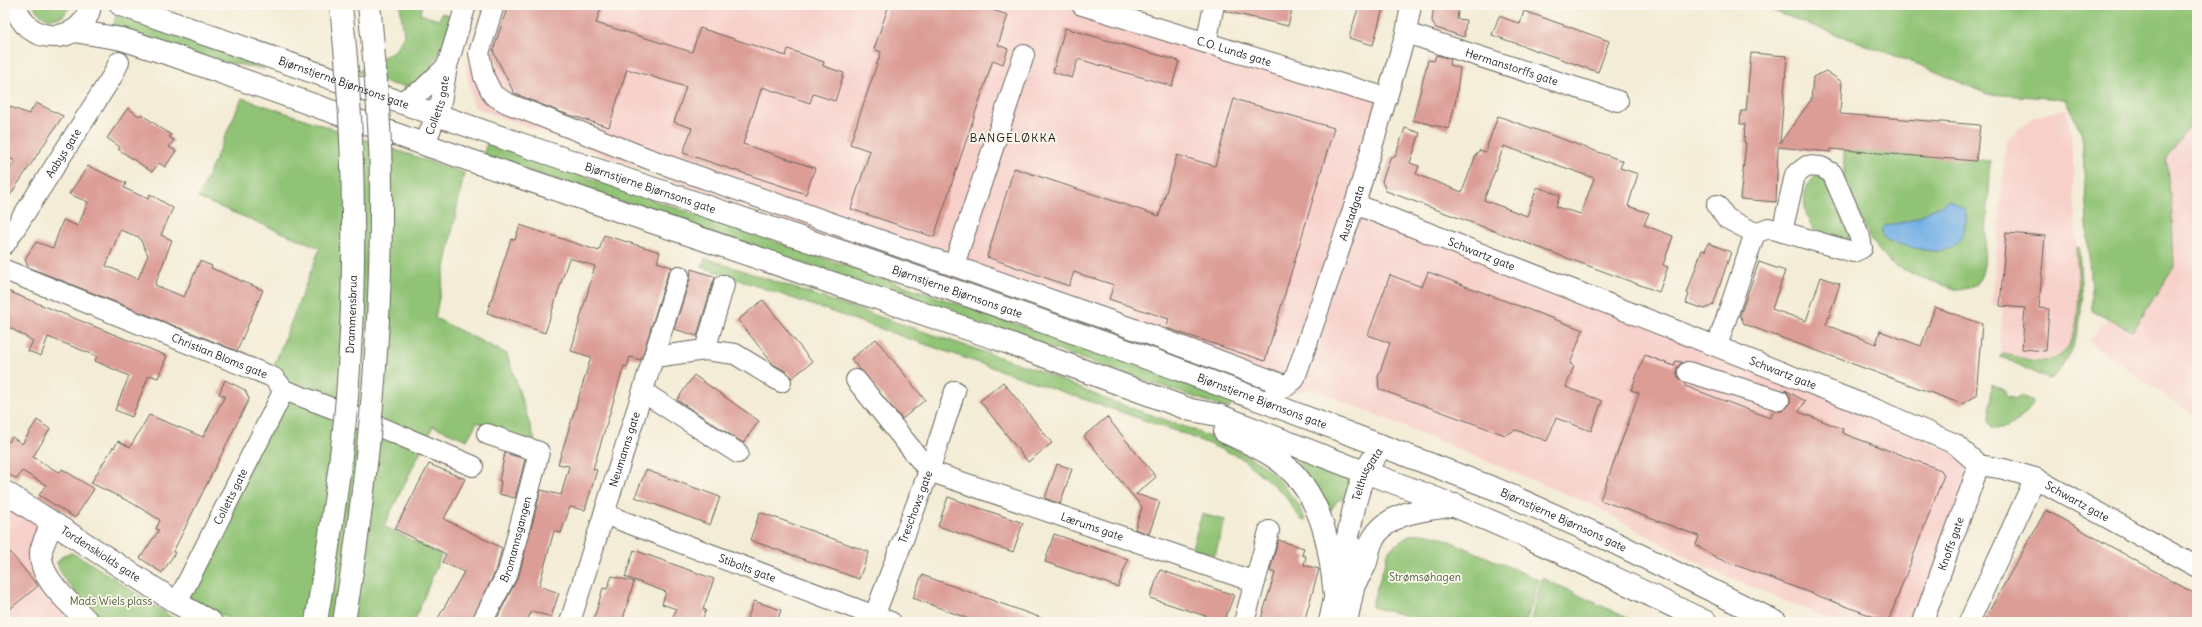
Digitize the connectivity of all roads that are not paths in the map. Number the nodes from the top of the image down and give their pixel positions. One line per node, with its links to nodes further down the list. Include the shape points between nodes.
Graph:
1 (90, 5): 11 (main road, via 86,17)
2 (121, 5): 18 (main road, Bjørnstjerne Bjørnsons gate)
3 (341, 5): 65 (main road, Drammensbrua, bridge, via 354,188 352,306 343,430)
4 (369, 5): 66 (main road, bridge, via 382,188 380,303 370,442)
5 (466, 5): 16 (street, Colletts gate)
6 (494, 5): 27 (street, via 479,52 484,77 493,95 506,103 649,159)
7 (1082, 5): 13 (street, C.O. Lunds gate)
8 (1214, 5): 13 (street)
9 (1411, 5): 12 (street, Austadgata)
10 (14, 9): 11 (main road, via 26,26 37,34 49,37 62,36)
11 (74, 31): 21 (main road, via 122,39 172,55)
12 (1406, 33): 17 (street, Austadgata); 19 (street, Hermanstorffs gate)
13 (1206, 43): 17 (street, C.O. Lunds gate)
14 (1024, 55): 27 (street)
15 (119, 62): 26 (street, Aabys gate)
16 (447, 66): 18 (street, Colletts gate, via 422,90); 20 (street, Colletts gate)
17 (1387, 98): 22 (street, Austadgata)
18 (401, 101): 20 (main road, Bjørnstjerne Bjørnsons gate)
19 (1618, 101)
20 (437, 115): 21 (street, Colletts gate); 41 (main road, Bjørnstjerne Bjørnsons gate, via 882,265)
21 (425, 144): 43 (main road, via 995,338)
22 (1355, 204): 31 (street, Schwartz gate); 37 (street, Austadgata, via 1294,380)
23 (1717, 205): 25 (street, via 1726,218)
24 (1782, 232): 24 (street, via 1795,175 1807,166 1821,167 1832,173 1860,237 1862,248 1853,252); 25 (street, via 1769,228)
25 (1754, 233): 31 (street)
26 (5, 244)
27 (954, 265): 37 (street)
28 (5, 270): 38 (street, Christian Bloms gate, via 270,376)
29 (679, 276): 33 (street, Neumanns gate)
30 (724, 285): 32 (street)
31 (1717, 346): 48 (street, Schwartz gate, via 1955,444)
32 (704, 350): 33 (street); 36 (street, via 735,354)
33 (654, 357): 40 (street, Neumanns gate)
34 (1688, 372): 42 (street, via 1737,377)
35 (856, 380): 49 (street)
36 (781, 382)
37 (1286, 386): 41 (street, Austadgata)
38 (284, 390): 47 (street, Christian Bloms gate); 61 (street, Colletts gate)
39 (955, 390): 49 (street, Treschows gate)
40 (643, 392): 46 (street); 54 (street, Neumanns gate)
41 (1259, 400): 45 (main road, Bjørnstjerne Bjørnsons gate)
42 (1780, 400)
43 (1191, 410): 50 (main road, via 1218,415); 60 (main road, Telthusgata, via 1212,426 1278,460 1303,486 1318,513 1328,540)
44 (487, 434): 67 (street, Bromannsgangen, via 539,452 508,572)
45 (1382, 446): 50 (main road, Telthusgata); 73 (main road, Bjørnstjerne Bjørnsons gate, via 1505,494 1607,539)
46 (738, 453)
47 (473, 466)
48 (1979, 466): 51 (street, Schwartz gate, via 2004,468); 74 (street, Knoffs gate)
49 (929, 472): 58 (street, Lærums gate); 62 (street, Treschows gate)
50 (1369, 474): 53 (main road); 59 (main road, Telthusgata, via 1354,562); 60 (main road, Telthusgata)
51 (2035, 478): 57 (street, Schwartz gate); 75 (street)
52 (5, 492): 55 (main road, Tordenskiolds gate)
53 (1456, 505): 59 (main road, Telthusgata, via 1416,511 1390,520 1371,542 1365,565); 72 (main road, via 1562,552)
54 (604, 514): 62 (street, Stibolts gate); 68 (street, Neumanns gate)
55 (52, 523): 61 (main road, Tordenskiolds gate); 63 (main road, via 41,551 42,568 52,583)
56 (1269, 531): 58 (street)
57 (2197, 567)
58 (1255, 582): 69 (street)
59 (1354, 584): 71 (main road, Telthusgata)
60 (1335, 596): 70 (main road, Telthusgata)
61 (177, 603): 64 (main road, Tordenskiolds gate)
62 (879, 620)
63 (88, 622)
64 (211, 622)
65 (316, 622)
66 (344, 622)
67 (482, 622)
68 (570, 622)
69 (1244, 622)
70 (1330, 622)
71 (1346, 622)
72 (1706, 622)
73 (1776, 622)
74 (1923, 622)
75 (1970, 622)

